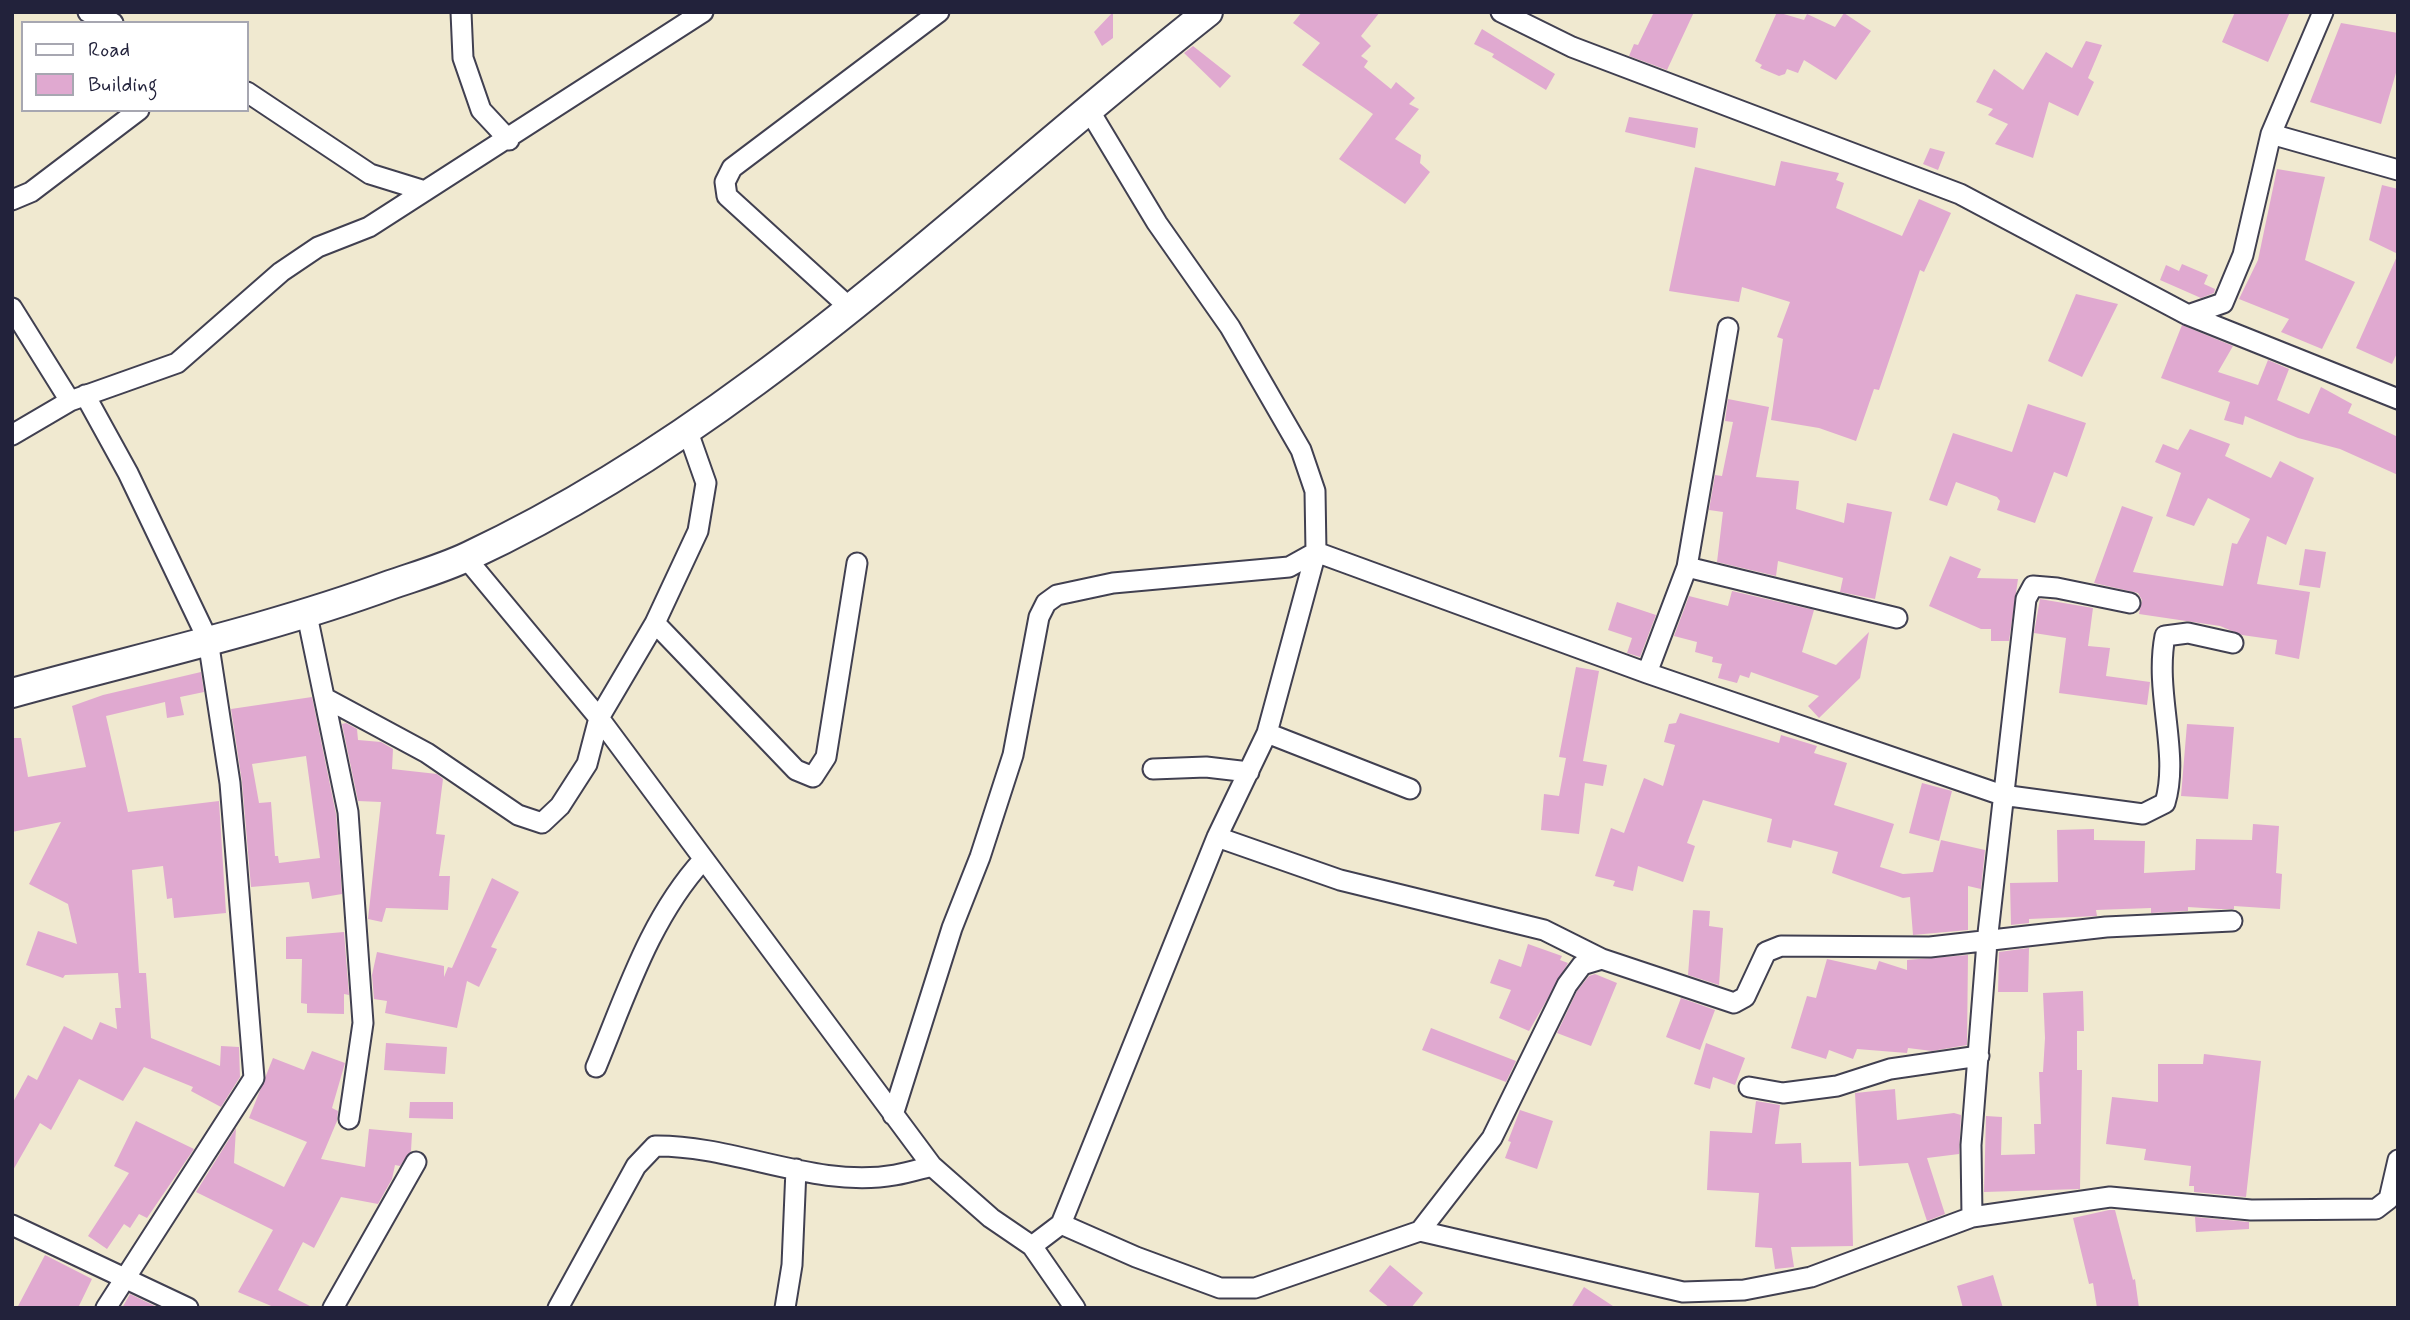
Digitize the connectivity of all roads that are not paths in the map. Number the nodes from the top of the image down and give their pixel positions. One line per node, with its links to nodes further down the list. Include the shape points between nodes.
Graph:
1 (88, 12): 8 (street)
2 (461, 12): 13 (street, via 463,58 481,110)
3 (703, 12): 13 (street)
4 (939, 12): 18 (street, via 732,168 725,182 727,196)
5 (1501, 12): 19 (street, via 1572,47 1960,194)
6 (2323, 12): 12 (street)
7 (1206, 13): 10 (street)
8 (108, 21)
9 (248, 93): 15 (street, via 370,174)
10 (1089, 110): 18 (street); 25 (street, via 1157,223 1230,327 1301,450 1315,491)
11 (136, 112): 16 (street, via 32,192)
12 (2271, 134): 14 (street); 19 (street, via 2243,255 2223,303)
13 (509, 140): 15 (street)
14 (2398, 170)
15 (425, 191): 21 (street, via 369,227 318,247 281,272 177,363)
16 (12, 200)
17 (12, 308): 21 (street)
18 (850, 308): 23 (street)
19 (2188, 315): 22 (street)
20 (1728, 328): 28 (street)
21 (77, 398): 24 (street); 33 (street, via 128,473)
22 (2398, 399)
23 (688, 432): 26 (street, via 575,503); 32 (street, via 706,483 698,531)
24 (12, 435)
25 (1316, 552): 35 (street); 39 (street); 52 (street, via 1289,567 1113,583 1057,595 1046,603 1039,617 1013,755)
26 (466, 558): 30 (street); 38 (street)
27 (857, 563): 32 (street, via 826,757 813,777 796,769)
28 (1687, 567): 31 (street); 35 (street)
29 (2130, 603): 43 (street, via 2033,586 2024,612)
30 (307, 615): 33 (street); 37 (street)
31 (1897, 618)
32 (655, 623): 38 (street)
33 (208, 640): 36 (street); 63 (street, via 230,783 254,1078)
34 (2233, 643): 43 (street, via 2188,633 2165,636 2163,709 2172,780 2165,803 2143,814)
35 (1647, 673): 43 (street)
36 (12, 693)
37 (325, 698): 38 (street, via 427,752 518,815 542,823 560,806 587,764); 53 (street, via 348,812 363,1023)
38 (599, 718): 45 (street)
39 (1267, 733): 41 (street); 42 (street)
40 (1153, 769): 41 (street, via 1206,767)
41 (1249, 772): 44 (street)
42 (1410, 789)
43 (2002, 796): 47 (street)
44 (1217, 837): 48 (street, via 1340,880 1544,930); 59 (street)
45 (703, 860): 50 (street, via 678,887 657,923); 52 (street)
46 (2232, 921): 47 (street, via 2106,927)
47 (1987, 942): 48 (street, via 1930,947 1781,946 1766,952 1745,997 1734,1003); 49 (street)
48 (1602, 959): 61 (street, via 1582,965 1566,985 1492,1138)
49 (1979, 1055): 51 (street, via 1890,1069 1837,1086 1783,1093); 58 (street, via 1971,1145)
50 (596, 1067)
51 (1749, 1087)
52 (893, 1115): 56 (street)
53 (349, 1119)
54 (2398, 1160): 58 (street, via 2389,1199 2376,1209 2251,1210 2110,1197)
55 (416, 1162): 67 (street)
56 (932, 1166): 57 (street, via 893,1176); 62 (street, via 991,1218)
57 (796, 1169): 68 (street, via 684,1146 655,1146 636,1166); 69 (street, via 792,1265)
58 (1972, 1217): 64 (street, via 1811,1277)
59 (1061, 1224): 61 (street, via 1220,1288 1255,1288); 62 (street)
60 (12, 1225): 63 (street)
61 (1420, 1231): 64 (street)
62 (1032, 1246): 70 (street)
63 (127, 1277): 65 (street); 66 (street)
64 (1678, 1300)
65 (106, 1308)
66 (188, 1308)
67 (333, 1308)
68 (558, 1308)
69 (785, 1308)
70 (1076, 1308)

